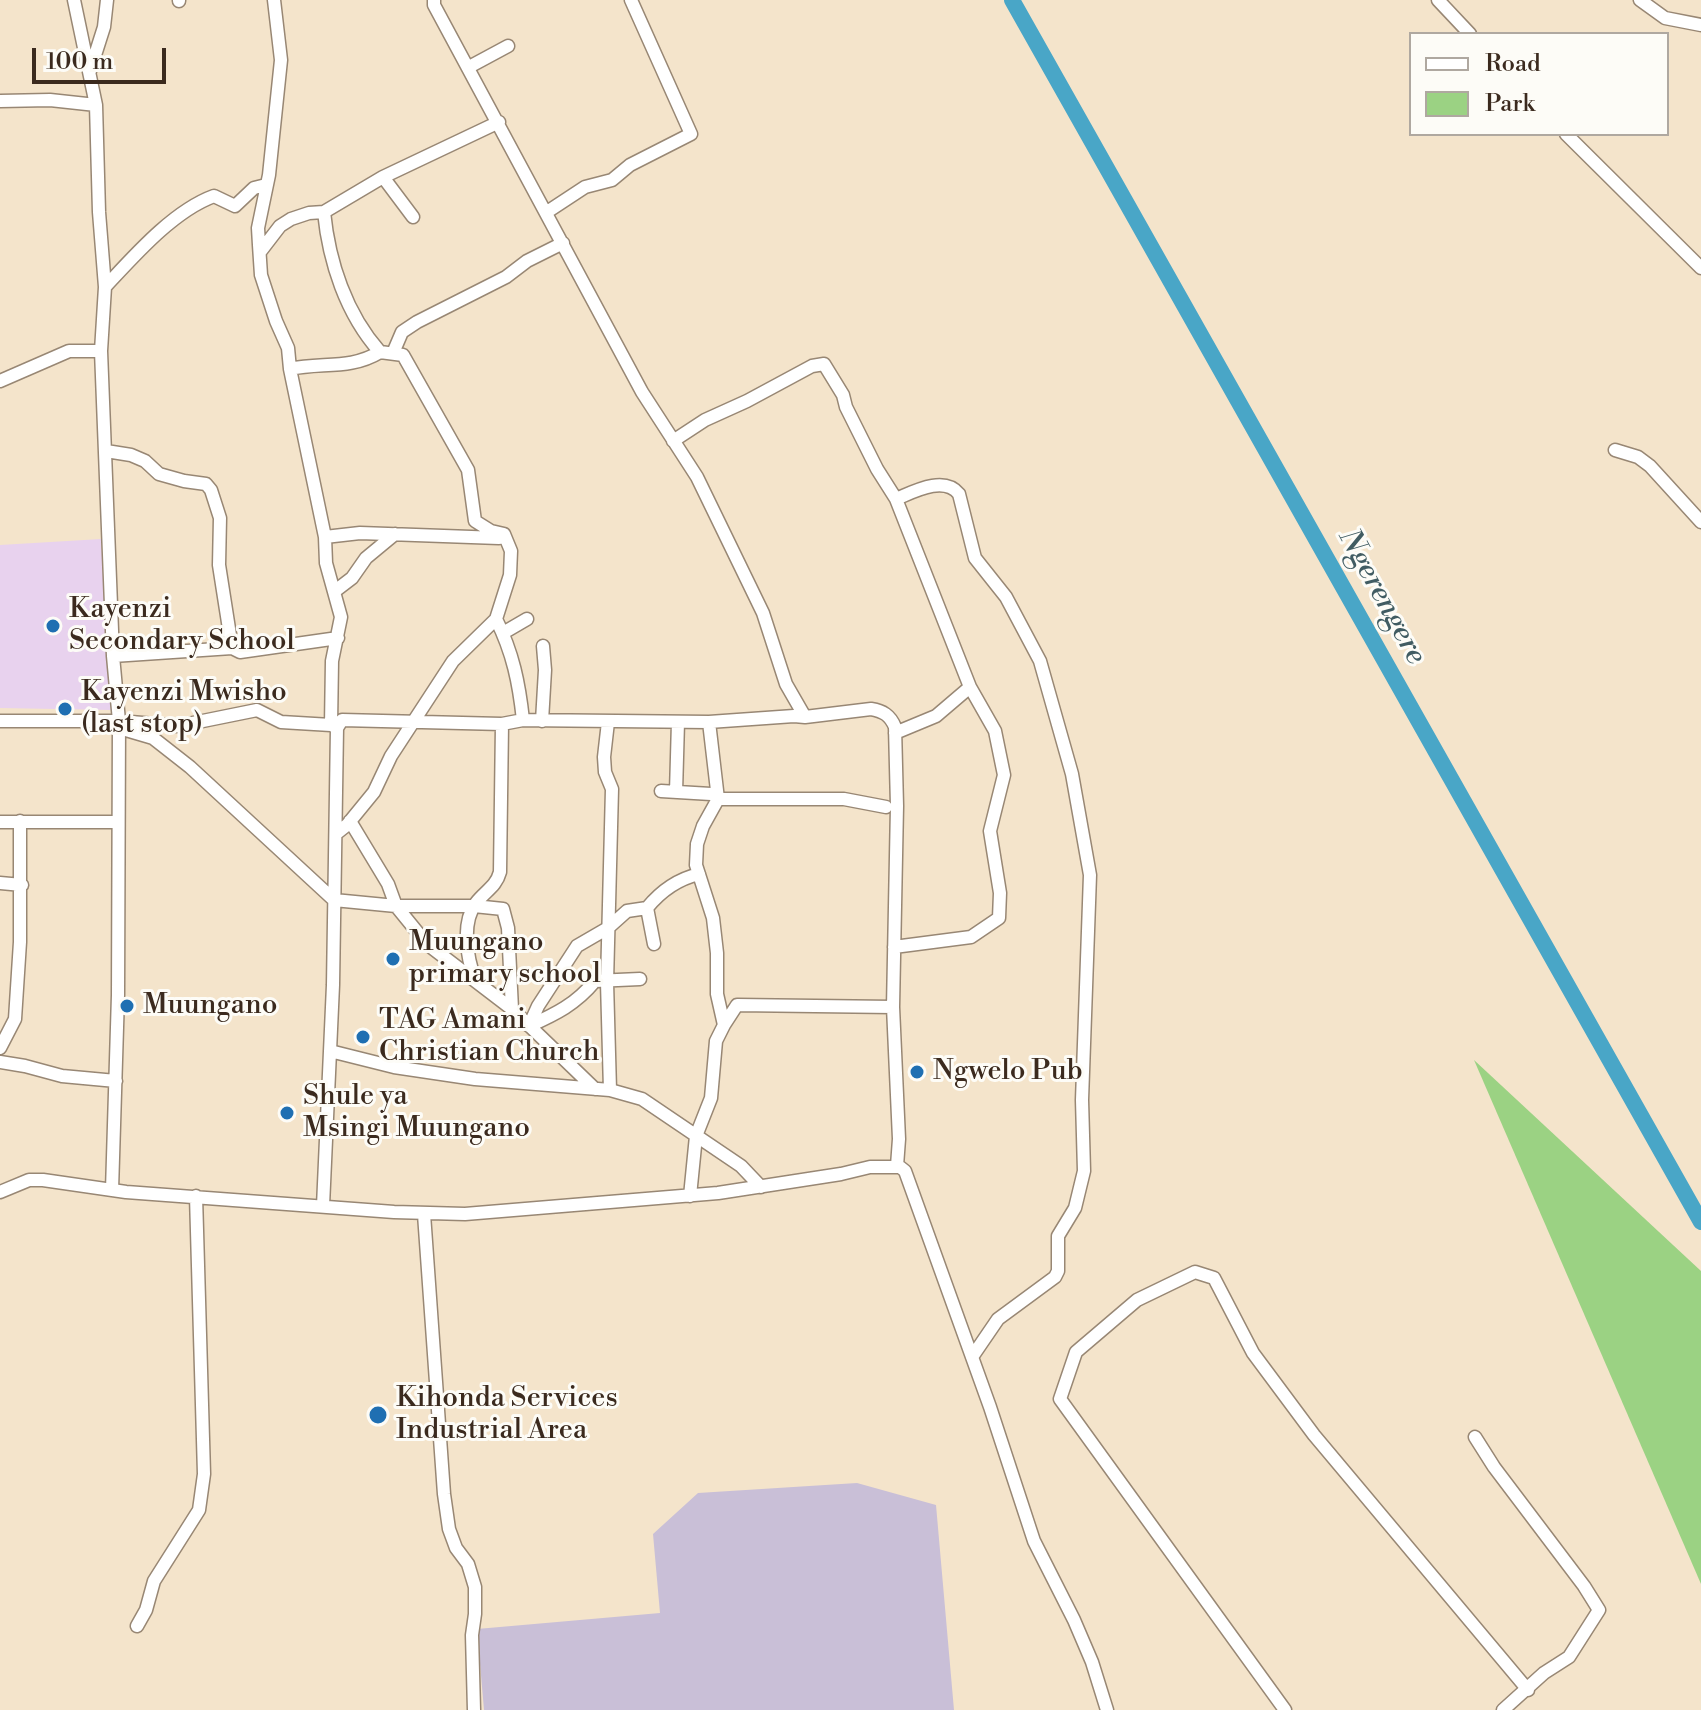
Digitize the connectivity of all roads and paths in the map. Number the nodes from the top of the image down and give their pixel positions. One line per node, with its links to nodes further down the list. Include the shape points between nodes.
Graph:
1 (74, 0): 12 (street)
2 (107, 0): 12 (street)
3 (274, 0): 18 (street, via 281,60)
4 (434, 0): 11 (street)
5 (631, 0): 20 (street, via 691,134)
6 (1438, 0): 9 (street)
7 (1640, 0): 8 (street, via 1665,18)
8 (1701, 25)
9 (1468, 32)
10 (508, 46): 11 (street)
11 (469, 67): 15 (street)
12 (89, 74): 14 (street)
13 (0, 101): 14 (street)
14 (96, 105): 25 (street)
15 (499, 122): 17 (street); 20 (street)
16 (1568, 136): 24 (street)
17 (383, 177): 19 (street); 21 (street)
18 (266, 185): 23 (street); 25 (street, via 254,188 235,206 214,196 186,209)
19 (324, 212): 23 (street, via 291,219); 27 (street, via 338,281 369,339)
20 (547, 212): 22 (street)
21 (413, 217)
22 (563, 243): 27 (street, via 417,322); 30 (street)
23 (259, 253): 28 (street)
24 (1701, 268)
25 (105, 287): 26 (street)
26 (101, 351): 29 (street, via 69,351); 32 (street)
27 (386, 352): 28 (street, via 364,362); 37 (street, via 403,355 468,470 475,521)
28 (290, 369): 36 (street)
29 (0, 381)
30 (673, 441): 33 (street, via 705,420 824,364); 47 (street, via 739,561 786,684)
31 (1615, 450): 34 (street, via 1650,466)
32 (106, 451): 44 (street, via 131,455 159,474 206,484 211,490 220,518 219,565); 45 (street)
33 (896, 499): 46 (street); 100 (street, via 937,486 959,494 975,558 1006,597 1040,661 1072,774 1090,875 1084,1171 1079,1194 1058,1236 1055,1277 998,1319)
34 (1701, 522)
35 (395, 534): 36 (street); 37 (street); 38 (street)
36 (325, 537): 38 (street)
37 (506, 538): 39 (street, via 510,575)
38 (335, 591): 42 (street, via 341,617)
39 (496, 619): 41 (street); 50 (street, via 453,661)
40 (527, 619): 41 (street)
41 (503, 633): 48 (street, via 519,677)
42 (338, 638): 44 (street, via 240,652); 57 (street, via 332,661)
43 (543, 646): 51 (street)
44 (232, 648): 45 (street)
45 (113, 656): 56 (street)
46 (970, 687): 58 (street, via 936,716); 77 (street, via 995,731 1004,775 990,831 999,918 971,937)
47 (805, 717): 54 (street); 58 (street, via 879,710 890,716)
48 (523, 720): 51 (street); 55 (street)
49 (0, 721): 56 (street)
50 (415, 721): 55 (street); 57 (street, via 342,720); 64 (street, via 374,792)
51 (542, 721): 52 (street)
52 (608, 722): 53 (street); 75 (street)
53 (678, 722): 54 (street); 60 (street)
54 (709, 722): 61 (street)
55 (502, 724): 73 (street, via 500,872)
56 (119, 725): 57 (street, via 178,726 257,710 281,722); 66 (street); 71 (street, via 153,738 190,767)
57 (334, 726): 67 (street)
58 (895, 733): 77 (street)
59 (661, 791): 60 (street)
60 (676, 792): 61 (street)
61 (715, 797): 62 (street, via 844,799); 68 (street, via 697,844)
62 (886, 807)
63 (20, 821): 65 (street); 66 (street); 70 (street)
64 (350, 821): 67 (street); 72 (street)
65 (0, 822)
66 (118, 822): 88 (street)
67 (337, 833): 71 (street)
68 (699, 874): 74 (street, via 658,895); 83 (street, via 713,918)
69 (0, 883): 70 (street)
70 (22, 885): 85 (street, via 15,1019)
71 (334, 900): 72 (street); 86 (street)
72 (396, 906): 73 (street); 78 (street, via 427,944)
73 (474, 906): 78 (street, via 468,951); 82 (street, via 503,909)
74 (647, 908): 75 (street, via 627,911); 76 (street)
75 (608, 928): 79 (street); 84 (street, via 577,946 564,962)
76 (654, 944)
77 (894, 947): 81 (street)
78 (475, 979): 82 (street)
79 (607, 979): 80 (street); 84 (street, via 595,981 562,1012); 90 (street)
80 (640, 979)
81 (893, 1007): 83 (street, via 737,1005); 92 (street)
82 (512, 1009): 84 (street)
83 (724, 1025): 91 (street, via 716,1041 711,1098)
84 (529, 1026): 89 (street)
85 (0, 1048)
86 (330, 1051): 89 (street, via 475,1079); 98 (street)
87 (0, 1062): 88 (street)
88 (116, 1081): 94 (street)
89 (595, 1089): 90 (street)
90 (610, 1090): 91 (street, via 642,1099)
91 (696, 1136): 93 (street, via 741,1166); 96 (street)
92 (897, 1166): 93 (street); 100 (street, via 905,1171 917,1201)
93 (761, 1187): 96 (street)
94 (112, 1190): 95 (street); 97 (street, via 35,1180)
95 (196, 1196): 98 (street); 102 (street, via 203,1493 199,1510 154,1581)
96 (690, 1196): 99 (street)
97 (1, 1197)
98 (323, 1206): 99 (street)
99 (424, 1214): 104 (street, via 444,1494 449,1529 475,1587)
100 (972, 1357): 105 (street, via 1034,1541 1080,1634)
101 (1475, 1437): 103 (street, via 1599,1610 1569,1657)
102 (137, 1626)
103 (1528, 1690): 106 (street, via 1314,1435 1253,1353 1214,1278 1195,1272 1137,1300 1076,1352 1060,1399); 107 (street)
104 (474, 1710)
105 (1107, 1710)
106 (1285, 1710)
107 (1503, 1710)

